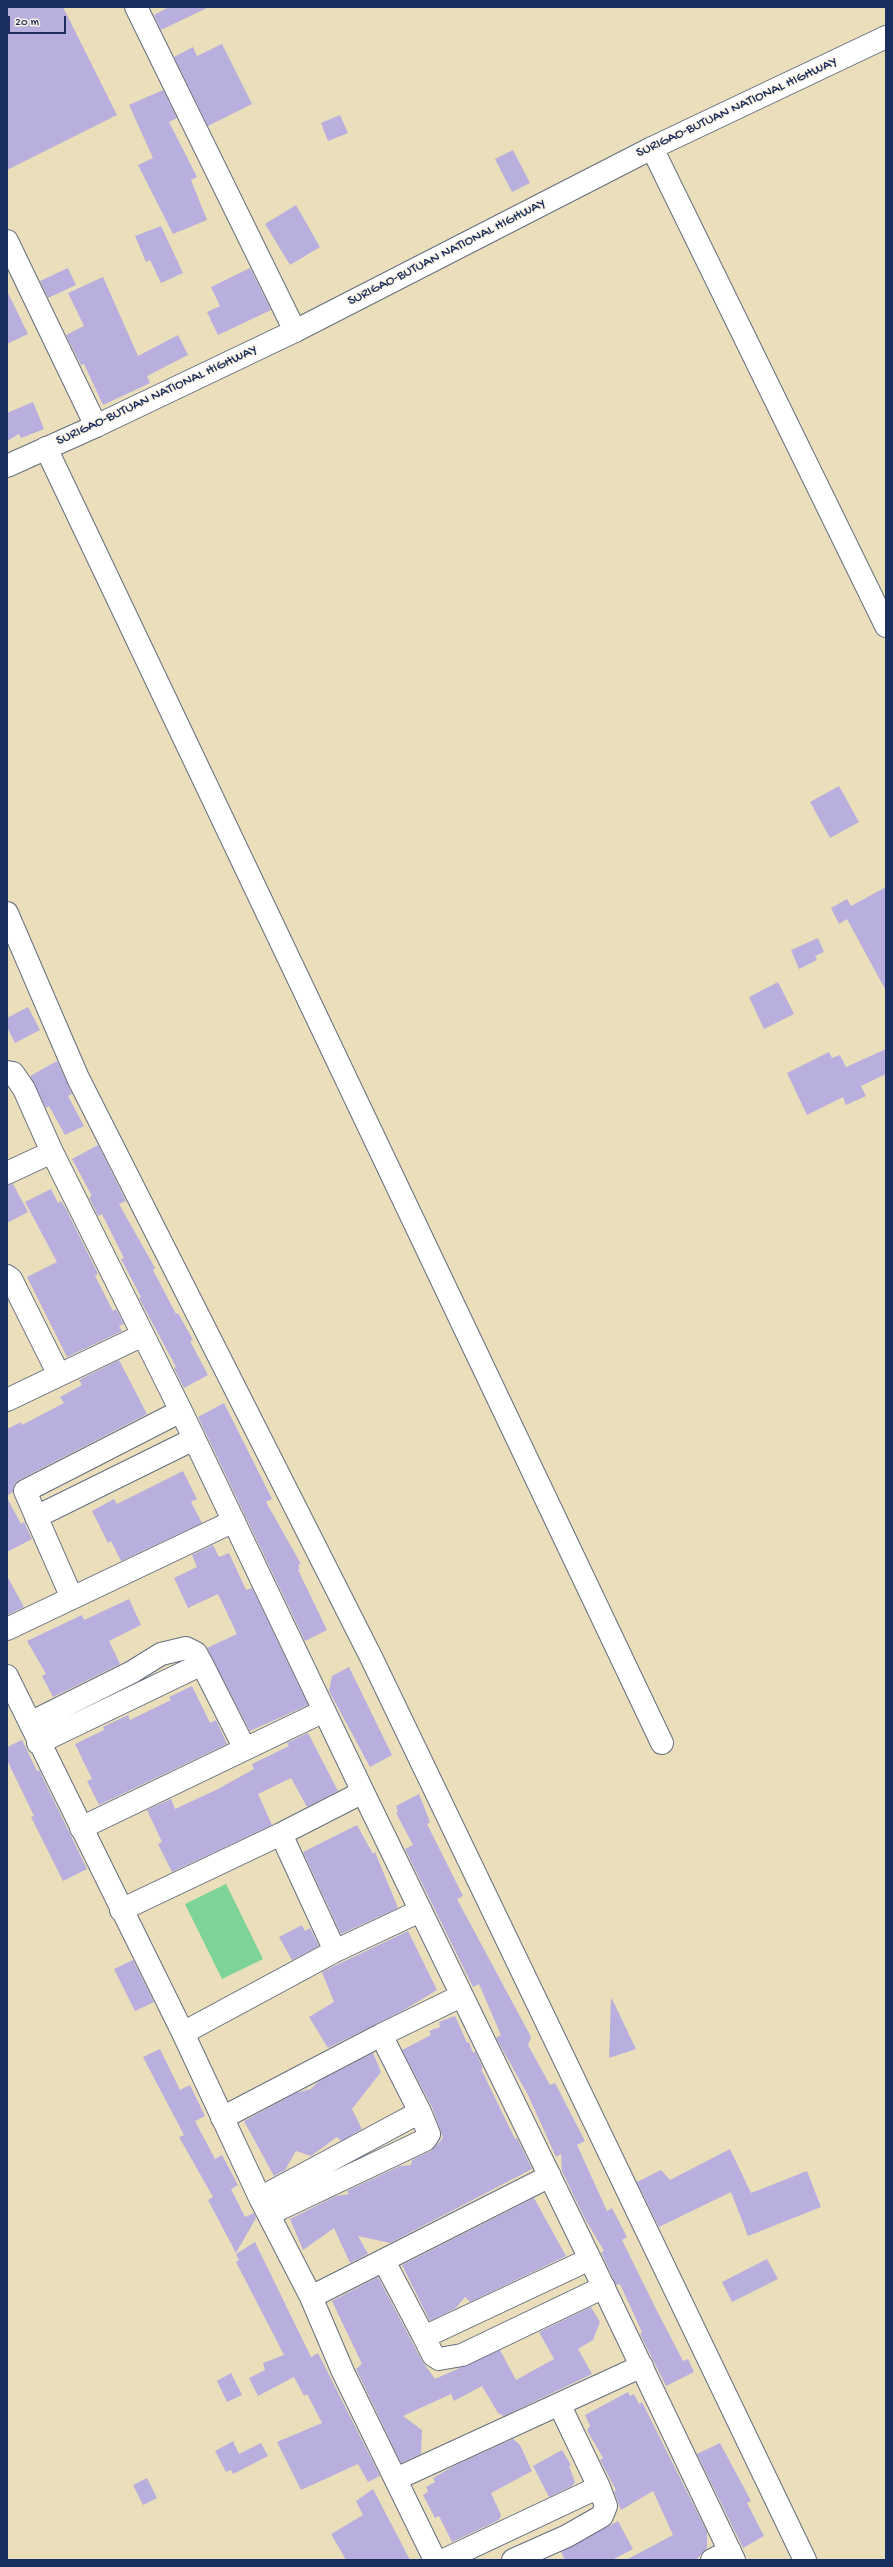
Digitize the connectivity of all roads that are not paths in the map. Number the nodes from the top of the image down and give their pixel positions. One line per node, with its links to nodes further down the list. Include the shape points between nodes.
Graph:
1 (136, 7): 5 (main road)
2 (886, 37): 3 (main road, SURIGAO-BUTUAN NATIONAL HIGHWAY)
3 (652, 148): 5 (main road, SURIGAO-BUTUAN NATIONAL HIGHWAY); 9 (main road)
4 (7, 241): 6 (main road)
5 (295, 331): 6 (main road, SURIGAO-BUTUAN NATIONAL HIGHWAY)
6 (96, 426): 7 (main road, SURIGAO-BUTUAN NATIONAL HIGHWAY)
7 (46, 448): 8 (main road, SURIGAO-BUTUAN NATIONAL HIGHWAY); 30 (main road)
8 (7, 466)
9 (886, 626)
10 (7, 913): 57 (main road, via 78,1078 372,1658)
11 (7, 1072): 12 (main road, via 13,1073 24,1088)
12 (52, 1152): 13 (main road); 16 (main road)
13 (7, 1173)
14 (7, 1276): 15 (main road, via 11,1279)
15 (13, 1300): 17 (main road)
16 (143, 1335): 17 (main road); 19 (main road)
17 (59, 1375): 18 (main road)
18 (7, 1400)
19 (181, 1412): 20 (main road); 21 (main road, via 28,1488 26,1495)
20 (194, 1438): 21 (main road); 22 (main road)
21 (36, 1516): 23 (main road)
22 (234, 1521): 23 (main road); 27 (main road)
23 (72, 1598): 24 (main road)
24 (7, 1629)
25 (202, 1664): 28 (main road, via 196,1653 186,1648 161,1654 132,1672); 29 (main road); 31 (main road)
26 (7, 1676): 28 (main road)
27 (324, 1711): 31 (main road); 32 (main road)
28 (30, 1723): 29 (main road)
29 (38, 1743): 33 (main road)
30 (662, 1743)
31 (245, 1749): 33 (main road)
32 (362, 1792): 34 (main road); 36 (main road)
33 (81, 1828): 35 (main road)
34 (281, 1834): 35 (main road); 37 (main road)
35 (121, 1910): 39 (main road)
36 (420, 1911): 37 (main road); 38 (main road)
37 (334, 1951): 39 (main road)
38 (461, 1996): 40 (main road); 42 (main road)
39 (182, 2033): 41 (main road)
40 (381, 2035): 41 (main road); 43 (main road, via 420,2112 429,2134 425,2140)
41 (222, 2118): 43 (main road)
42 (550, 2176): 44 (main road); 45 (main road)
43 (264, 2206): 47 (main road)
44 (590, 2259): 46 (main road); 48 (main road)
45 (384, 2261): 47 (main road); 48 (main road)
46 (604, 2287): 48 (main road, via 462,2355 439,2359 433,2355); 49 (main road)
47 (311, 2297): 51 (main road, via 343,2372)
48 (424, 2337)
49 (642, 2366): 50 (main road); 53 (main road)
50 (560, 2406): 51 (main road); 52 (main road)
51 (396, 2479): 54 (main road)
52 (599, 2487): 55 (main road); 56 (main road, via 606,2506 602,2516 567,2536)
53 (725, 2557)
54 (435, 2560)
55 (444, 2560)
56 (513, 2560)
57 (805, 2560)

